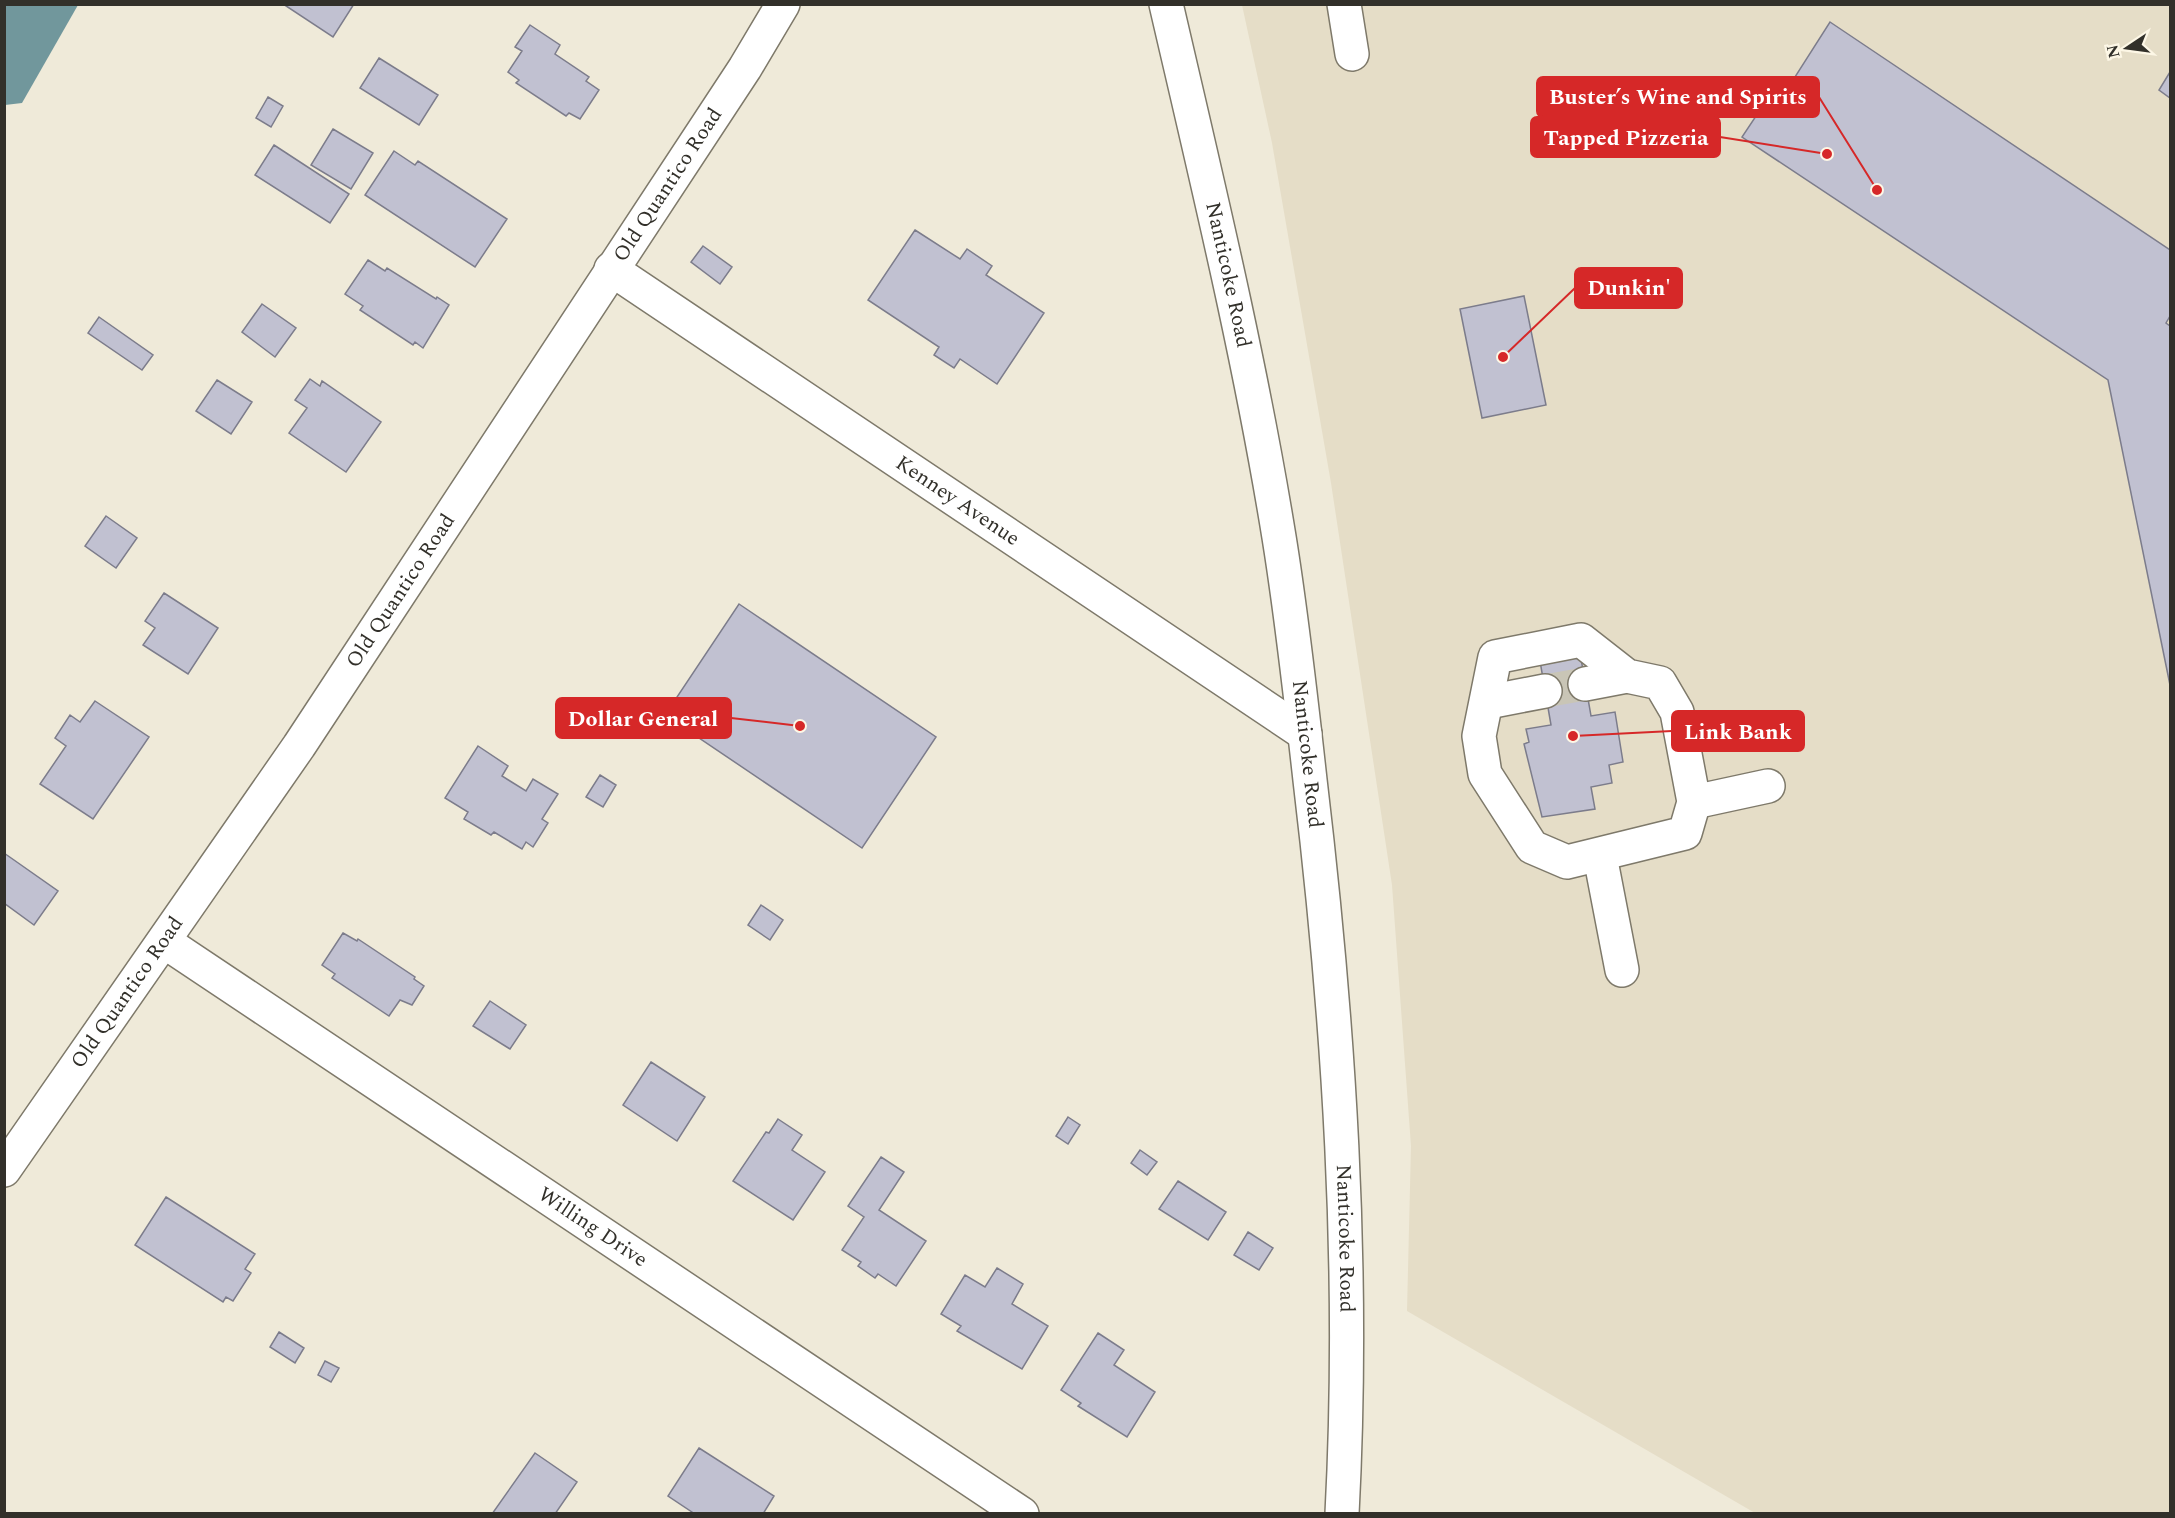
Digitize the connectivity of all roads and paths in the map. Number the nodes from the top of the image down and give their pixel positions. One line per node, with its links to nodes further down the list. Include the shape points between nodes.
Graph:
1 (783, 4): 5 (street, Old Quantico Road)
2 (1166, 4): 10 (street, Nanticoke Road, via 1211,198 1279,537)
3 (1344, 4): 4 (street)
4 (1352, 54)
5 (611, 269): 10 (street, Kenney Avenue); 14 (street, Old Quantico Road, via 299,746)
6 (1627, 676): 7 (street); 9 (street, via 1581,640 1495,657); 12 (street, via 1660,683 1677,712)
7 (1585, 684)
8 (1545, 691): 9 (street)
9 (1488, 702): 13 (street, via 1479,736 1485,774 1532,847 1568,862)
10 (1305, 734): 18 (street, Nanticoke Road, via 1336,1030 1347,1311)
11 (1768, 786): 12 (street)
12 (1694, 802): 13 (street, via 1685,833)
13 (1599, 856): 15 (street)
14 (165, 942): 16 (street, Old Quantico Road); 17 (street, Willing Drive)
15 (1622, 970)
16 (4, 1170)
17 (1022, 1514)
18 (1342, 1514)

